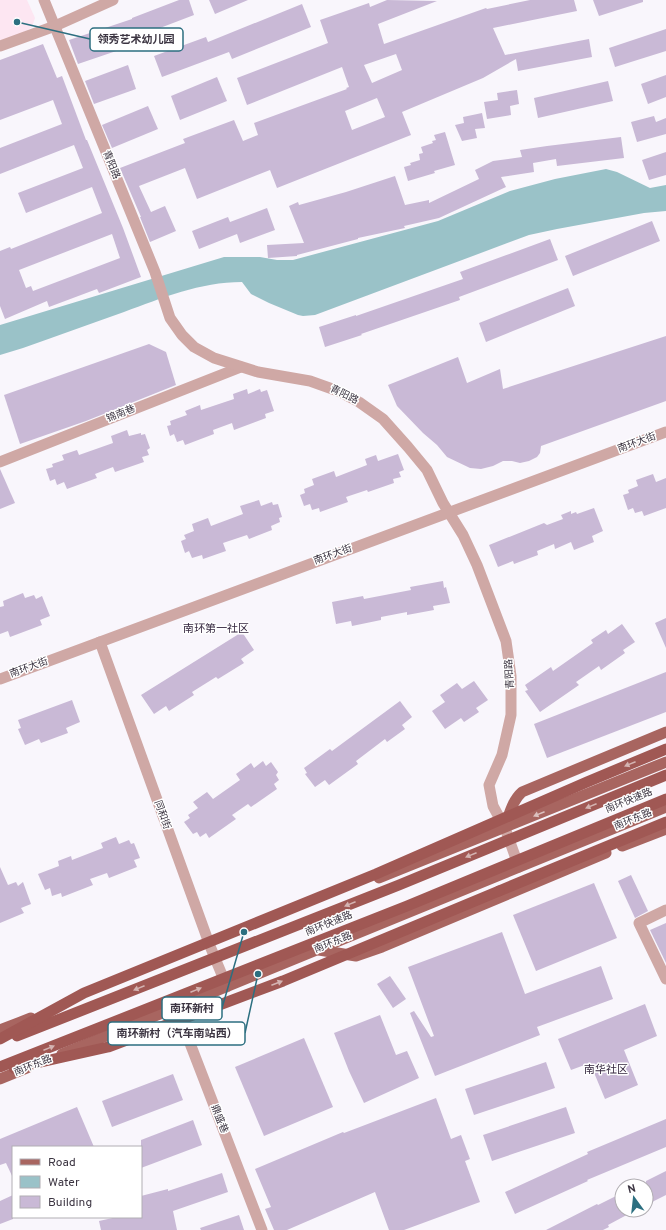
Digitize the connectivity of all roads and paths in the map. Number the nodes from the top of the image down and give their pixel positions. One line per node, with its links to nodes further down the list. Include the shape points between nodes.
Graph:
1 (44, 0): 3 (street, 青阳路)
2 (113, 0): 3 (street)
3 (55, 26): 4 (street); 5 (street, 青阳路, via 155,272 170,318 194,347 214,358)
4 (0, 46)
5 (241, 367): 7 (street, 锦南巷); 8 (street, 青阳路, via 310,381 359,402 383,419 427,470)
6 (666, 432): 8 (street, 南环大街)
7 (0, 462)
8 (449, 512): 9 (street, 南环大街); 18 (street, 青阳路, via 471,553 506,641 511,676 511,714 502,755 489,785 493,806)
9 (100, 642): 10 (street, 南环大街); 22 (street, 同和街)
10 (0, 679)
11 (666, 732): 18 (main road, via 522,792 514,802)
12 (666, 750): 28 (highway, one-way to 28, bridge, via 376,874 84,993)
13 (666, 762): 18 (main road, one-way to 18)
14 (666, 775): 29 (highway, 南环快速路, one-way to 29, bridge, via 399,885)
15 (666, 799): 30 (highway, 南环快速路, one-way to 15, bridge, via 407,906)
16 (666, 807): 20 (main road, 南环东路)
17 (666, 822): 31 (highway, one-way to 17, bridge, via 108,1047 283,981)
18 (505, 828): 20 (street, 青阳路); 22 (main road)
19 (666, 829): 23 (main road, via 362,954 356,956)
20 (519, 867): 23 (main road, 南环东路)
21 (666, 910): 24 (street, via 639,923)
22 (210, 946): 25 (street, 同和街); 27 (main road)
23 (318, 949): 25 (main road, 南环东路)
24 (666, 979)
25 (227, 987): 26 (main road, 南环东路)
26 (176, 1007): 32 (main road, 南环东路); 33 (street, 鼎盛巷)
27 (0, 1030)
28 (0, 1039)
29 (0, 1043)
30 (0, 1068)
31 (0, 1071)
32 (0, 1079)
33 (262, 1230)

